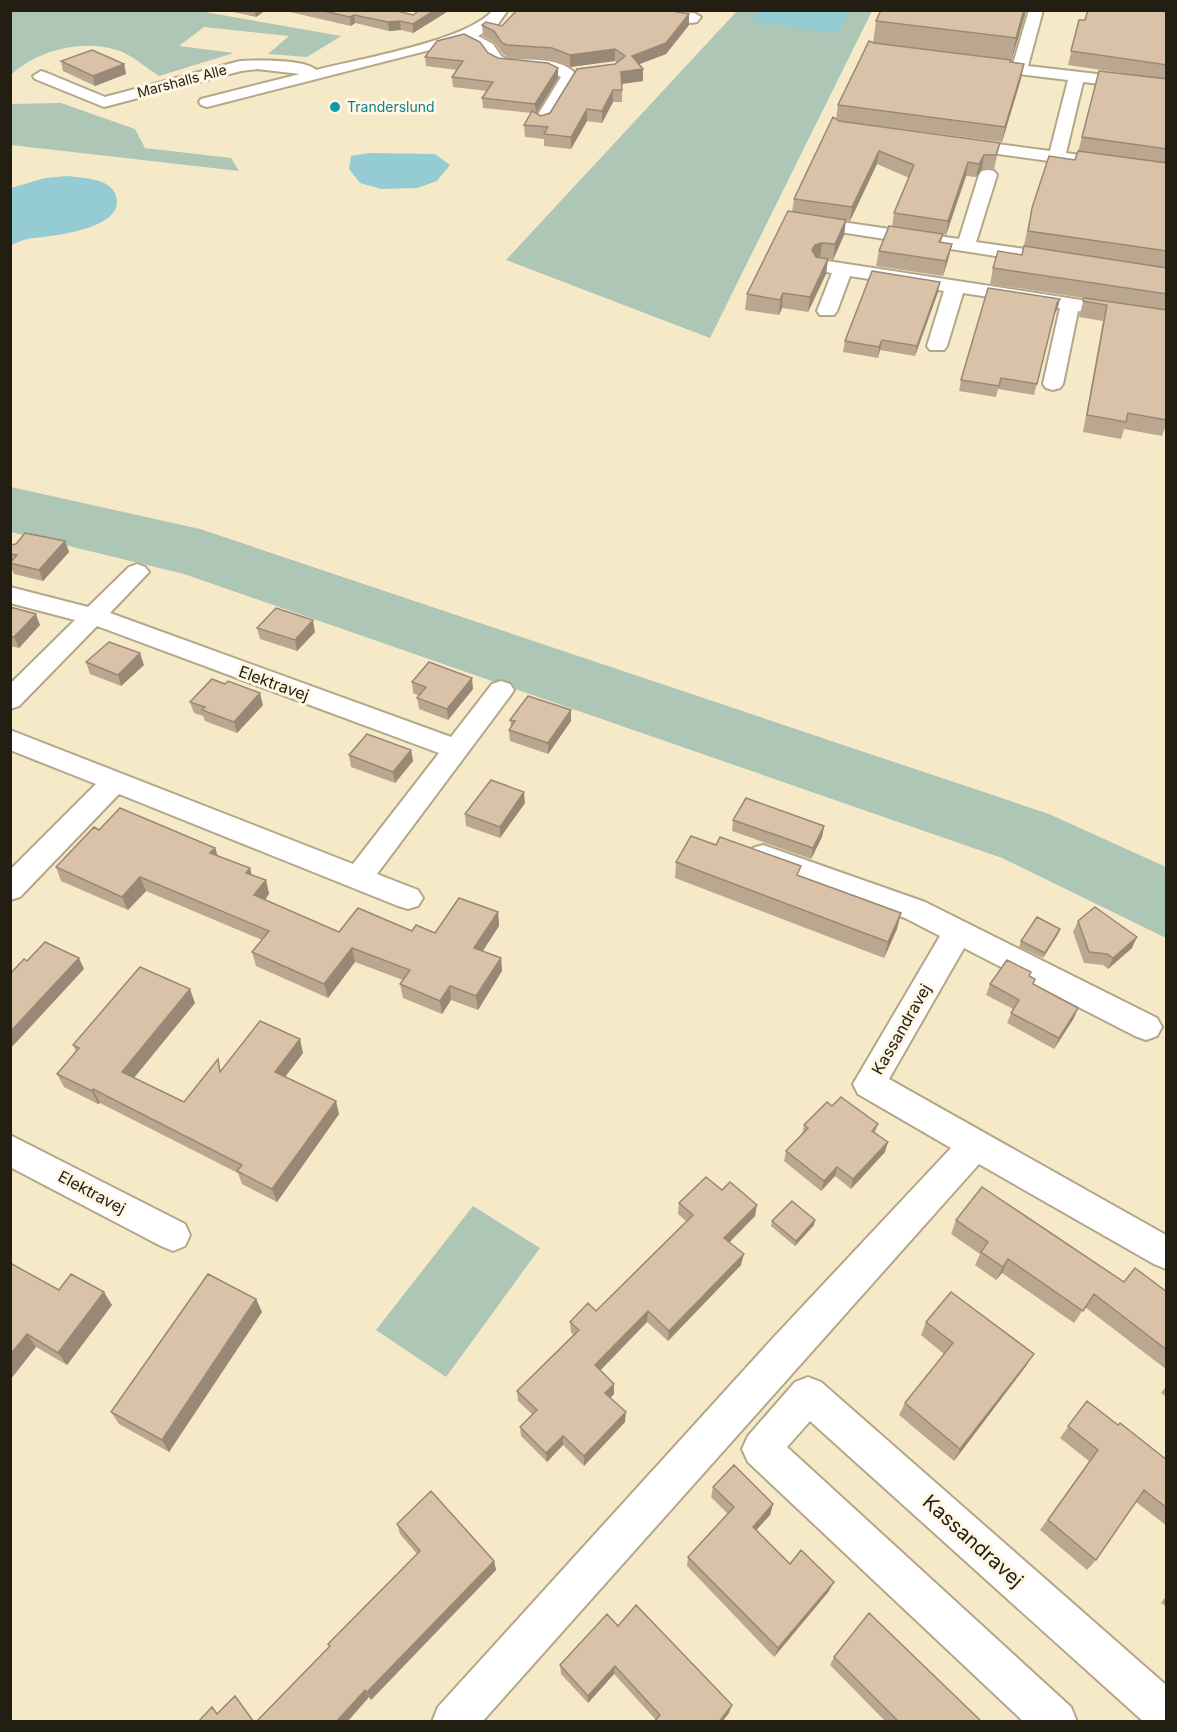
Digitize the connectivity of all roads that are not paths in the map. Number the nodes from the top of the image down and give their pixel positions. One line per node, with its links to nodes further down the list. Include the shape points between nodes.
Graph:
1 (501, 10): 5 (street, Marshalls Alle, via 486,26)
2 (625, 10): 4 (street)
3 (1036, 10): 7 (street)
4 (693, 18)
5 (466, 36): 8 (street, Marshalls Alle); 13 (street, via 488,47 495,59 504,63 574,73)
6 (970, 63): 7 (street)
7 (1019, 69): 10 (street)
8 (328, 72): 9 (street, Marshalls Alle, via 256,64 240,66 104,102); 12 (street, Marshalls Alle)
9 (41, 76)
10 (1077, 76): 11 (street); 15 (street)
11 (1167, 87)
12 (207, 102)
13 (542, 121)
14 (942, 141): 16 (street)
15 (1057, 157): 16 (street); 17 (street)
16 (991, 162): 19 (street)
17 (1167, 172)
18 (792, 220): 19 (street)
19 (966, 246): 23 (street)
20 (1079, 263): 23 (street)
21 (821, 266): 22 (street)
22 (843, 269): 24 (street); 26 (street)
23 (988, 271): 24 (street); 25 (street)
24 (955, 287): 28 (street)
25 (1070, 304): 27 (street); 29 (street)
26 (827, 311)
27 (1167, 319)
28 (936, 346)
29 (1053, 384)
30 (137, 572): 32 (street)
31 (10, 595): 32 (street, Elektravej)
32 (93, 616): 34 (street); 36 (street, Elektravej)
33 (501, 690): 36 (street)
34 (10, 700)
35 (10, 739): 37 (street)
36 (456, 749): 39 (street)
37 (115, 781): 39 (street); 40 (street)
38 (732, 845): 42 (street, via 915,910)
39 (358, 878): 41 (street)
40 (10, 889)
41 (408, 898)
42 (958, 931): 43 (street); 44 (street, Kassandravej, via 869,1084)
43 (1146, 1027)
44 (976, 1144): 47 (street, Kassandravej); 48 (street)
45 (10, 1150): 46 (street, Elektravej)
46 (173, 1235)
47 (1167, 1253)
48 (748, 1394): 49 (street); 51 (street)
49 (783, 1425): 50 (street, Kassandravej, via 808,1395); 52 (street, Kassandravej, via 761,1449)
50 (1167, 1713)
51 (453, 1722)
52 (1056, 1722)

